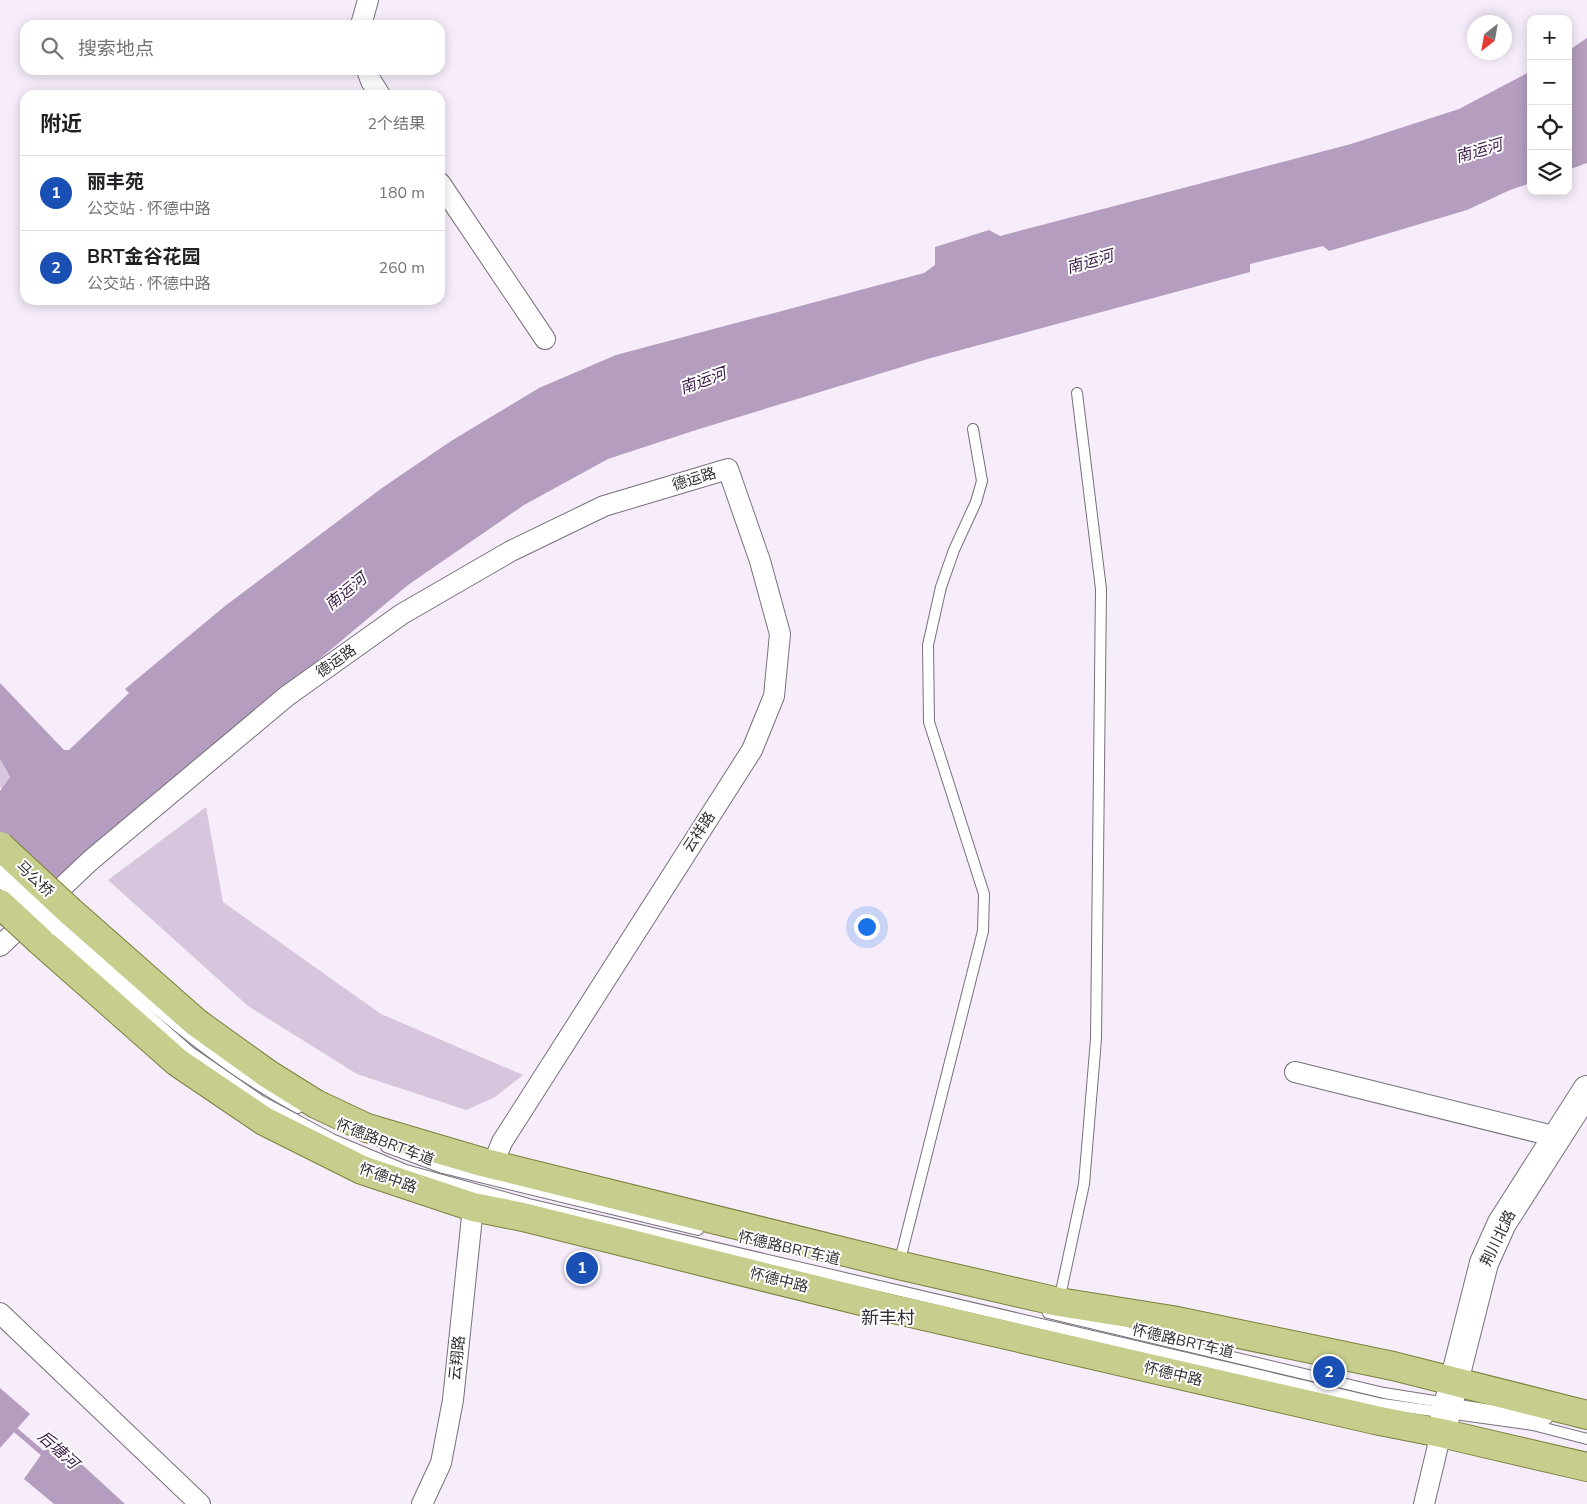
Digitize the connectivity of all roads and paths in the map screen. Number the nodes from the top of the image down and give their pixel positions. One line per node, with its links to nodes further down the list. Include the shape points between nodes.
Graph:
1 (368, 0): 2 (street)
2 (362, 20)
3 (369, 75): 4 (street)
4 (377, 90)
5 (445, 190): 6 (street)
6 (545, 339)
7 (1078, 393): 25 (lane, via 1101,589 1096,1039 1084,1184)
8 (973, 429): 24 (lane, via 982,481 941,587 928,645 929,722 984,894 983,930)
9 (728, 469): 15 (street, 德运路, via 604,506 511,551 402,614 287,696 91,860); 21 (street, 云祥路, via 760,561 780,634 774,696 752,750 502,1142)
10 (0, 846): 14 (main road, 马公桥, bridge)
11 (0, 870): 14 (lane, 马公桥, bridge)
12 (0, 882): 14 (lane, 马公桥, bridge)
13 (0, 904): 14 (main road, bridge)
14 (55, 927): 18 (lane, via 197,1042 267,1091); 21 (main road, 怀德中路, via 316,1104 367,1128); 22 (main road, 怀德中路, via 177,1062 264,1121 362,1170); 27 (lane, 怀德路BRT车道, via 189,1050 261,1101 332,1139 406,1170 529,1204 1374,1401)
15 (0, 946)
16 (1295, 1072): 19 (street)
17 (1587, 1090): 19 (street, 荆川北路)
18 (308, 1113)
19 (1557, 1137): 27 (street, 荆川北路, via 1502,1223 1484,1263)
20 (378, 1144): 23 (lane, 怀德路BRT车道, via 443,1168)
21 (493, 1164): 24 (main road, 怀德中路)
22 (473, 1207): 27 (main road, 怀德中路, via 889,1308 1376,1420); 33 (street, 云翔路, via 453,1400 441,1463)
23 (711, 1233)
24 (898, 1265): 25 (main road, 怀德中路)
25 (1049, 1306): 27 (main road, 怀德中路, via 1172,1320 1393,1366)
26 (0, 1313): 32 (street)
27 (1447, 1407): 28 (main road, 怀德中路); 29 (lane, 怀德路BRT车道, via 1534,1416); 30 (lane, 怀德路BRT车道); 31 (main road, 怀德中路); 34 (street)
28 (1587, 1415)
29 (1587, 1428)
30 (1587, 1438)
31 (1587, 1467)
32 (200, 1504)
33 (422, 1504)
34 (1424, 1504)

